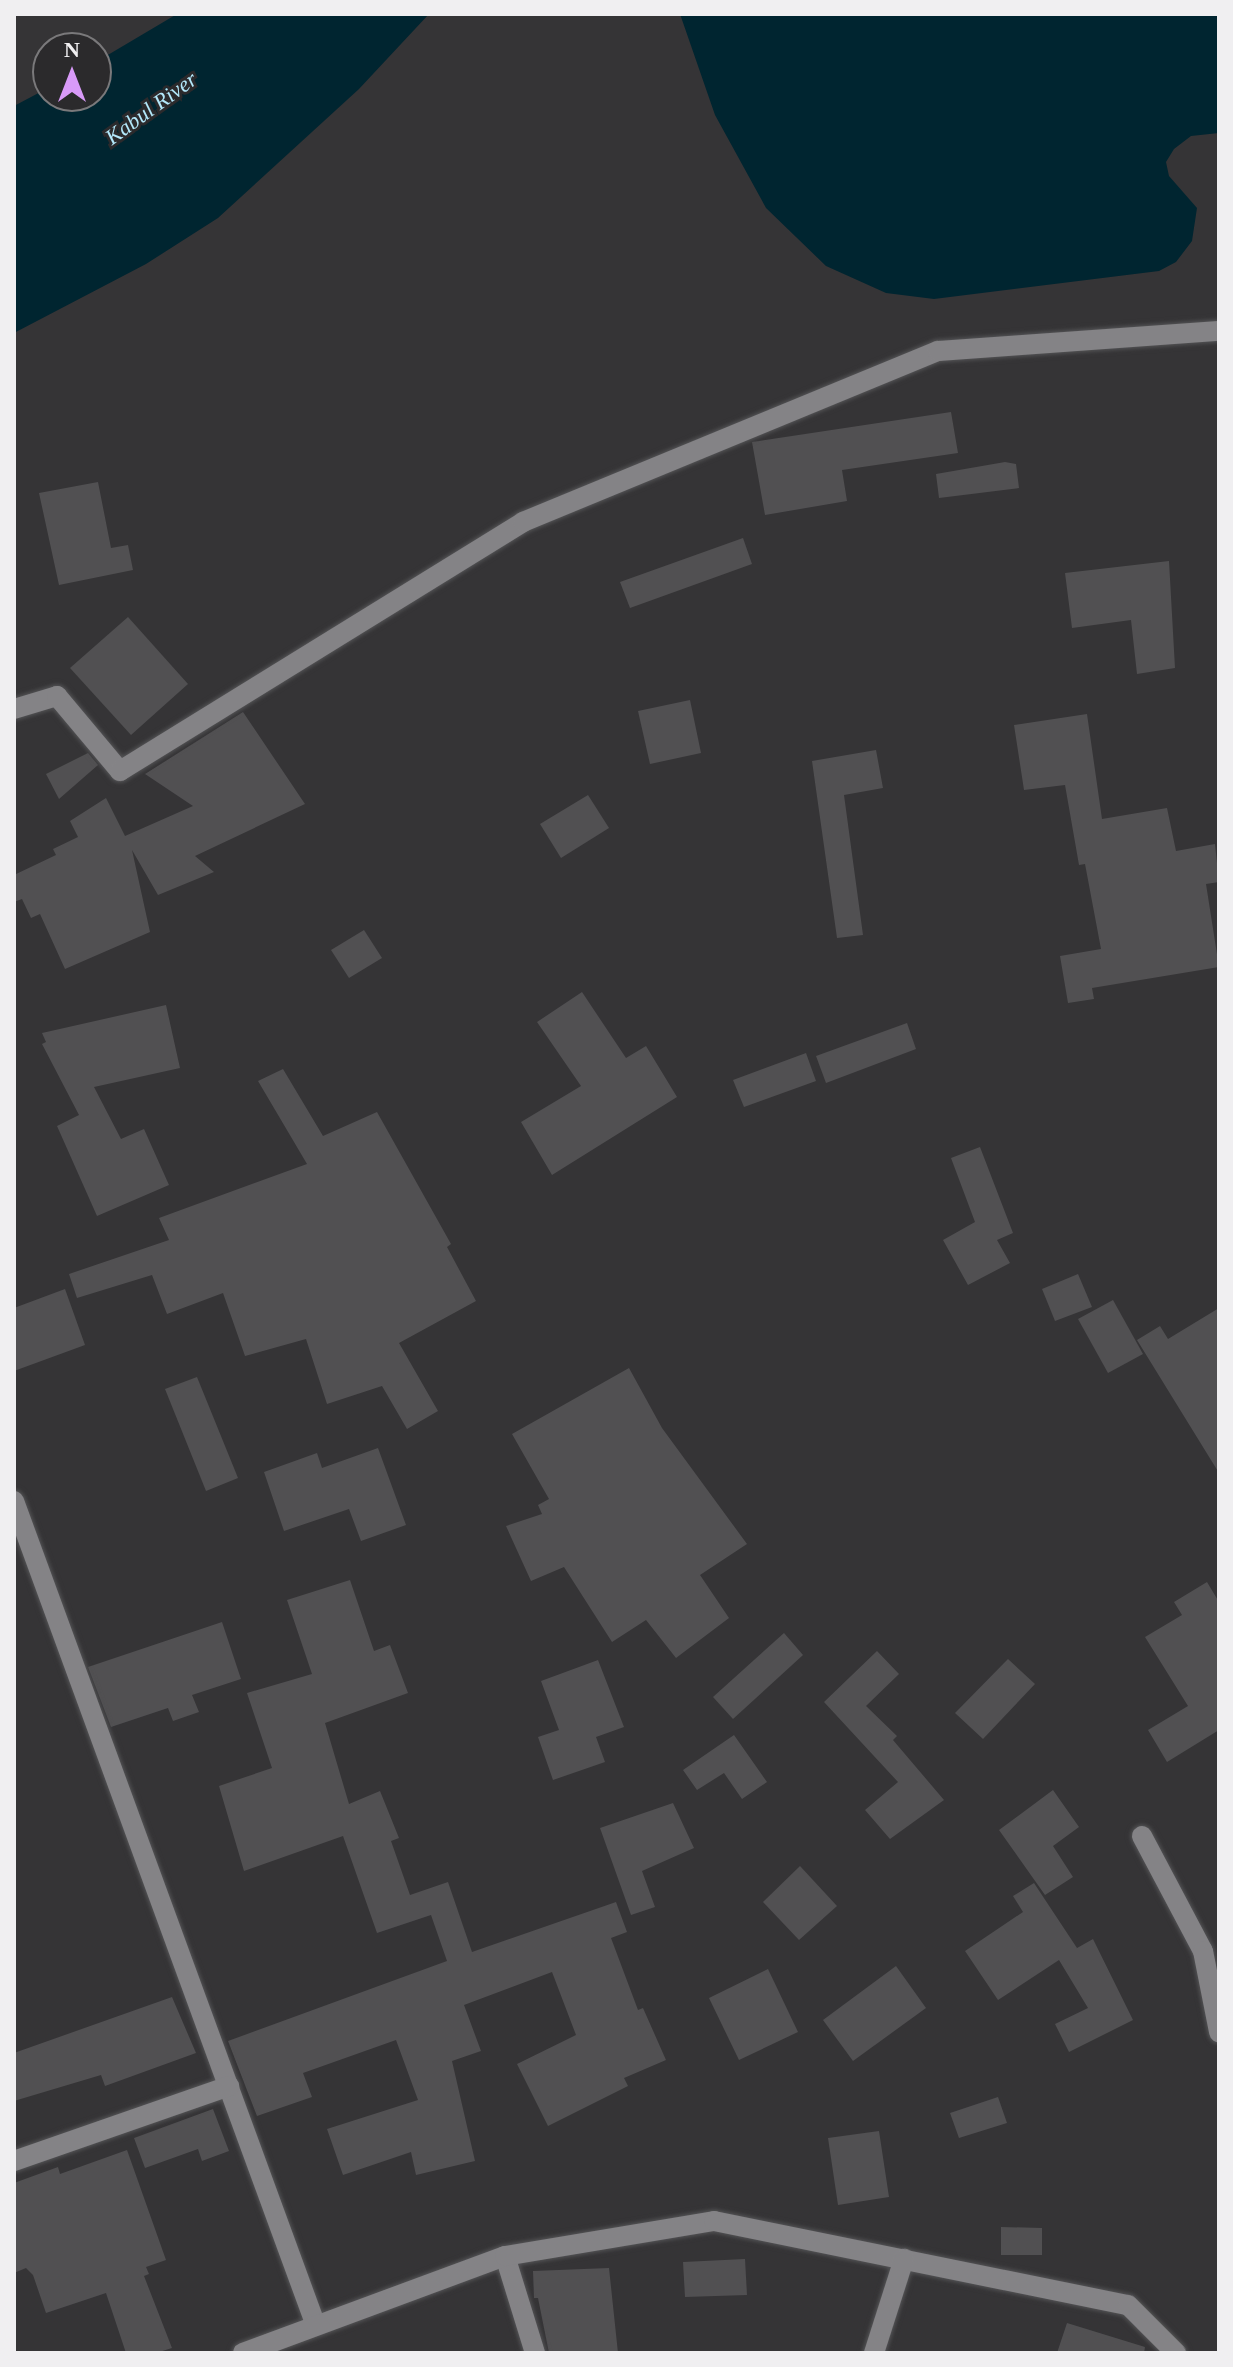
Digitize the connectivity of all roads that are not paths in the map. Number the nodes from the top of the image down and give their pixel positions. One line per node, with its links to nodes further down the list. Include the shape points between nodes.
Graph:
1 (1219, 331): 2 (street, via 938,351 523,522 120,771 57,696)
2 (14, 709)
3 (14, 1501): 6 (street)
4 (1142, 1836): 5 (street, via 1203,1951)
5 (1219, 2032)
6 (229, 2086): 7 (street); 10 (street)
7 (14, 2161)
8 (505, 2256): 9 (street, via 714,2221); 10 (street); 12 (street)
9 (904, 2259): 13 (street); 14 (street, via 1128,2305)
10 (315, 2323): 11 (street)
11 (243, 2353)
12 (535, 2353)
13 (874, 2353)
14 (1176, 2353)

